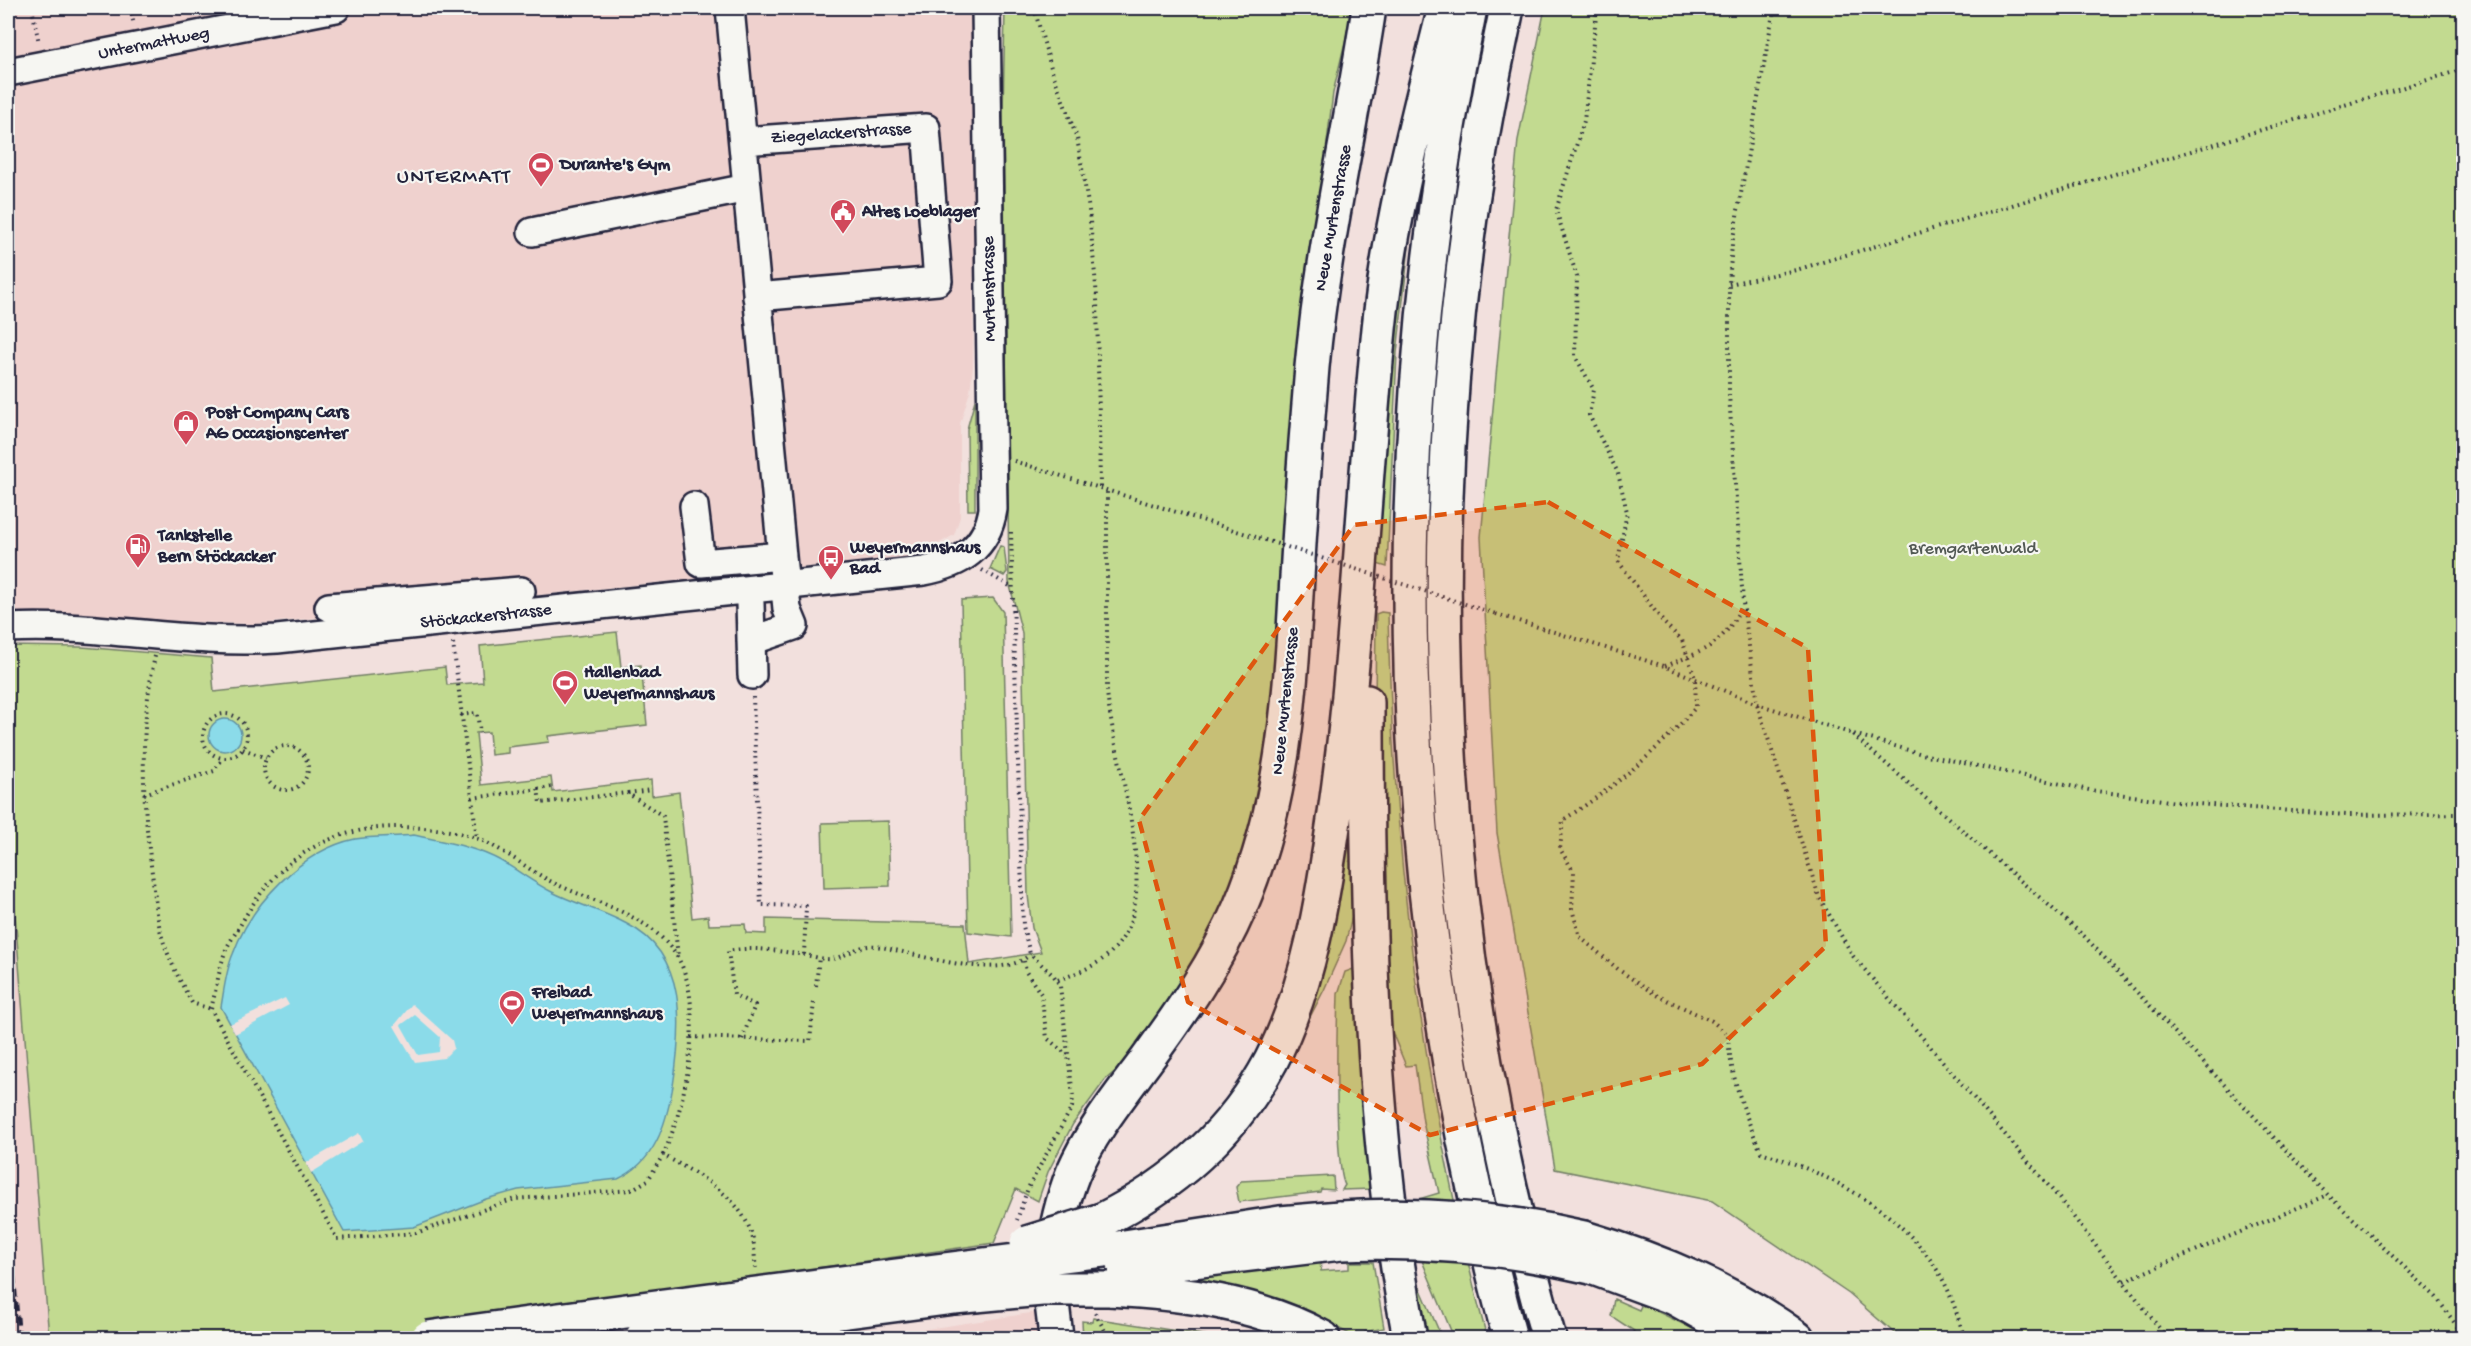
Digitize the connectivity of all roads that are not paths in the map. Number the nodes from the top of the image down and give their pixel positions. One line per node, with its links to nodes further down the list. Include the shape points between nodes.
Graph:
1 (336, 8): 9 (street, Untermattweg)
2 (730, 8): 12 (street)
3 (986, 8): 19 (street, Murtenstrasse, via 991,520 982,541)
4 (1369, 8): 11 (main road, Neue Murtenstrasse)
5 (1385, 8): 11 (main road, Neue Murtenstrasse)
6 (1445, 8): 16 (main road, via 1387,268)
7 (1470, 8): 37 (main road, via 1440,174 1421,328 1411,487 1409,658 1417,807 1441,1018 1474,1194)
8 (1507, 8): 38 (main road, via 1470,216 1452,384 1445,542 1447,711 1457,858 1477,1014 1510,1190)
9 (228, 19): 10 (street, Untermattweg)
10 (8, 72)
11 (1352, 121): 29 (main road, Neue Murtenstrasse, via 1330,227 1316,330 1289,704 1266,833 1240,907 1221,946 1180,1014 1095,1132 1074,1172)
12 (743, 141): 13 (street); 15 (street, Ziegelackerstrasse, via 926,128 938,281)
13 (747, 188): 14 (street); 15 (street)
14 (532, 232)
15 (757, 297): 18 (street)
16 (1369, 464): 28 (main road, via 1340,779 1317,921 1300,990 1271,1061 1232,1121 1183,1171 1130,1206); 36 (main road, via 1370,902 1382,1126 1391,1218)
17 (694, 506): 18 (street, via 701,563)
18 (782, 556): 20 (street)
19 (962, 559): 20 (street, Stöckackerstrasse, via 924,571)
20 (785, 586): 21 (street, Stöckackerstrasse); 25 (street, via 787,609 794,626)
21 (519, 598): 23 (street); 24 (street, Stöckackerstrasse, via 451,621 232,642 65,627)
22 (750, 603): 25 (street)
23 (329, 607)
24 (8, 628)
25 (751, 641): 26 (street)
26 (752, 675)
27 (1587, 1252): 28 (main road, bridge, via 1510,1223 1419,1216 1340,1231 1280,1223); 39 (main road); 40 (main road, via 1685,1273 1730,1295)
28 (1106, 1257): 31 (main road, bridge, via 746,1284); 33 (main road, bridge, via 1004,1292); 35 (main road, via 1206,1299 1257,1311)
29 (1050, 1276): 30 (street, via 859,1303); 34 (main road)
30 (714, 1333): 32 (street, via 678,1307 497,1330)
31 (428, 1338)
32 (490, 1338)
33 (642, 1338)
34 (1056, 1338)
35 (1323, 1338)
36 (1410, 1338)
37 (1510, 1338)
38 (1549, 1338)
39 (1746, 1338)
40 (1797, 1338)

